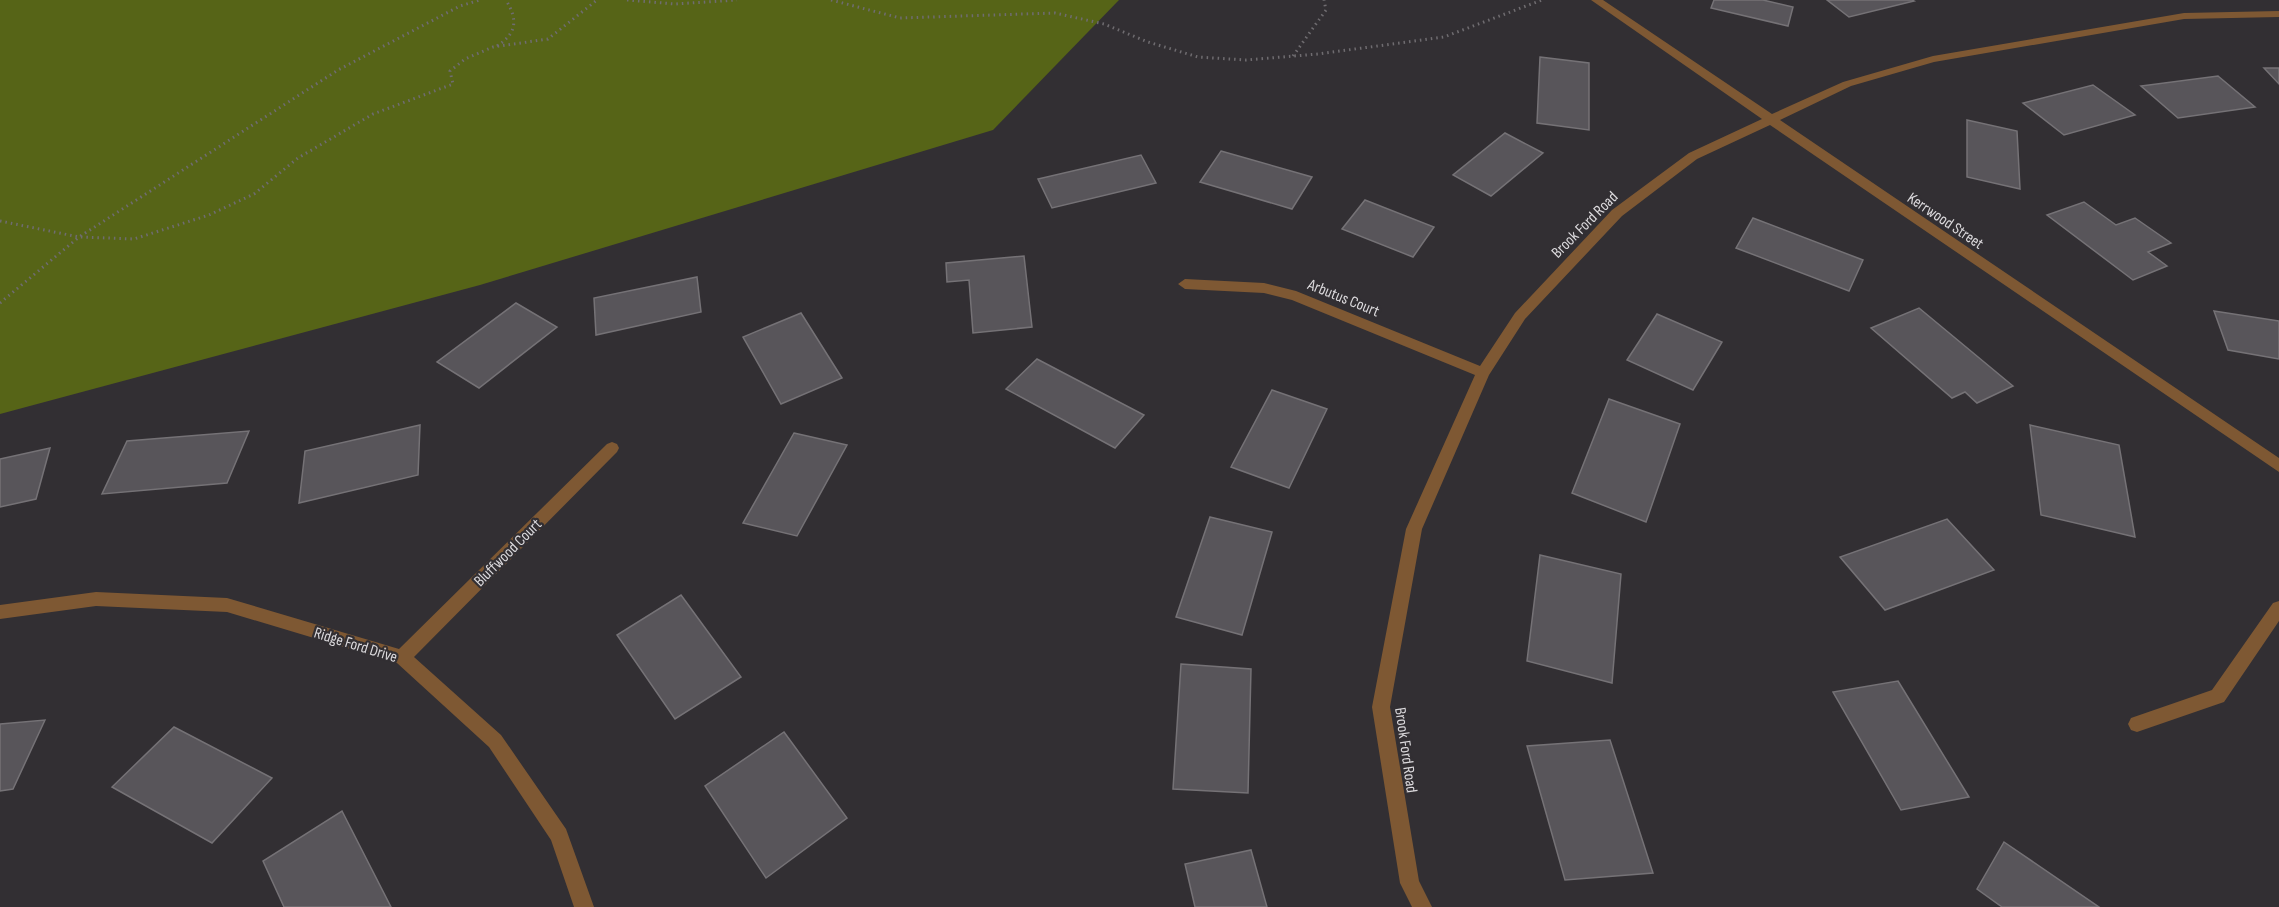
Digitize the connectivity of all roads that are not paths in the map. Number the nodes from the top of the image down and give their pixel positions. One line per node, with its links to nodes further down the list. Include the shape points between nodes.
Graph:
1 (1596, 0): 3 (street, Kerrwood Street)
2 (2279, 14): 3 (street, Brook Ford Road, via 2184,16 1933,59 1847,84)
3 (1768, 119): 5 (street, Brook Ford Road, via 1693,156 1617,213 1520,316); 7 (street, Kerrwood Street)
4 (1185, 284): 5 (street, Arbutus Court, via 1264,288 1296,296)
5 (1483, 374): 13 (street, Brook Ford Road, via 1414,529 1381,707 1410,883)
6 (612, 448): 10 (street, Bluffwood Court)
7 (2279, 466)
8 (2279, 608): 11 (street, via 2218,696)
9 (0, 612): 10 (street, Ridge Ford Drive, via 96,599 227,605)
10 (402, 657): 12 (street, Ridge Ford Drive, via 495,741 559,835)
11 (2137, 724)
12 (584, 907)
13 (1422, 907)

